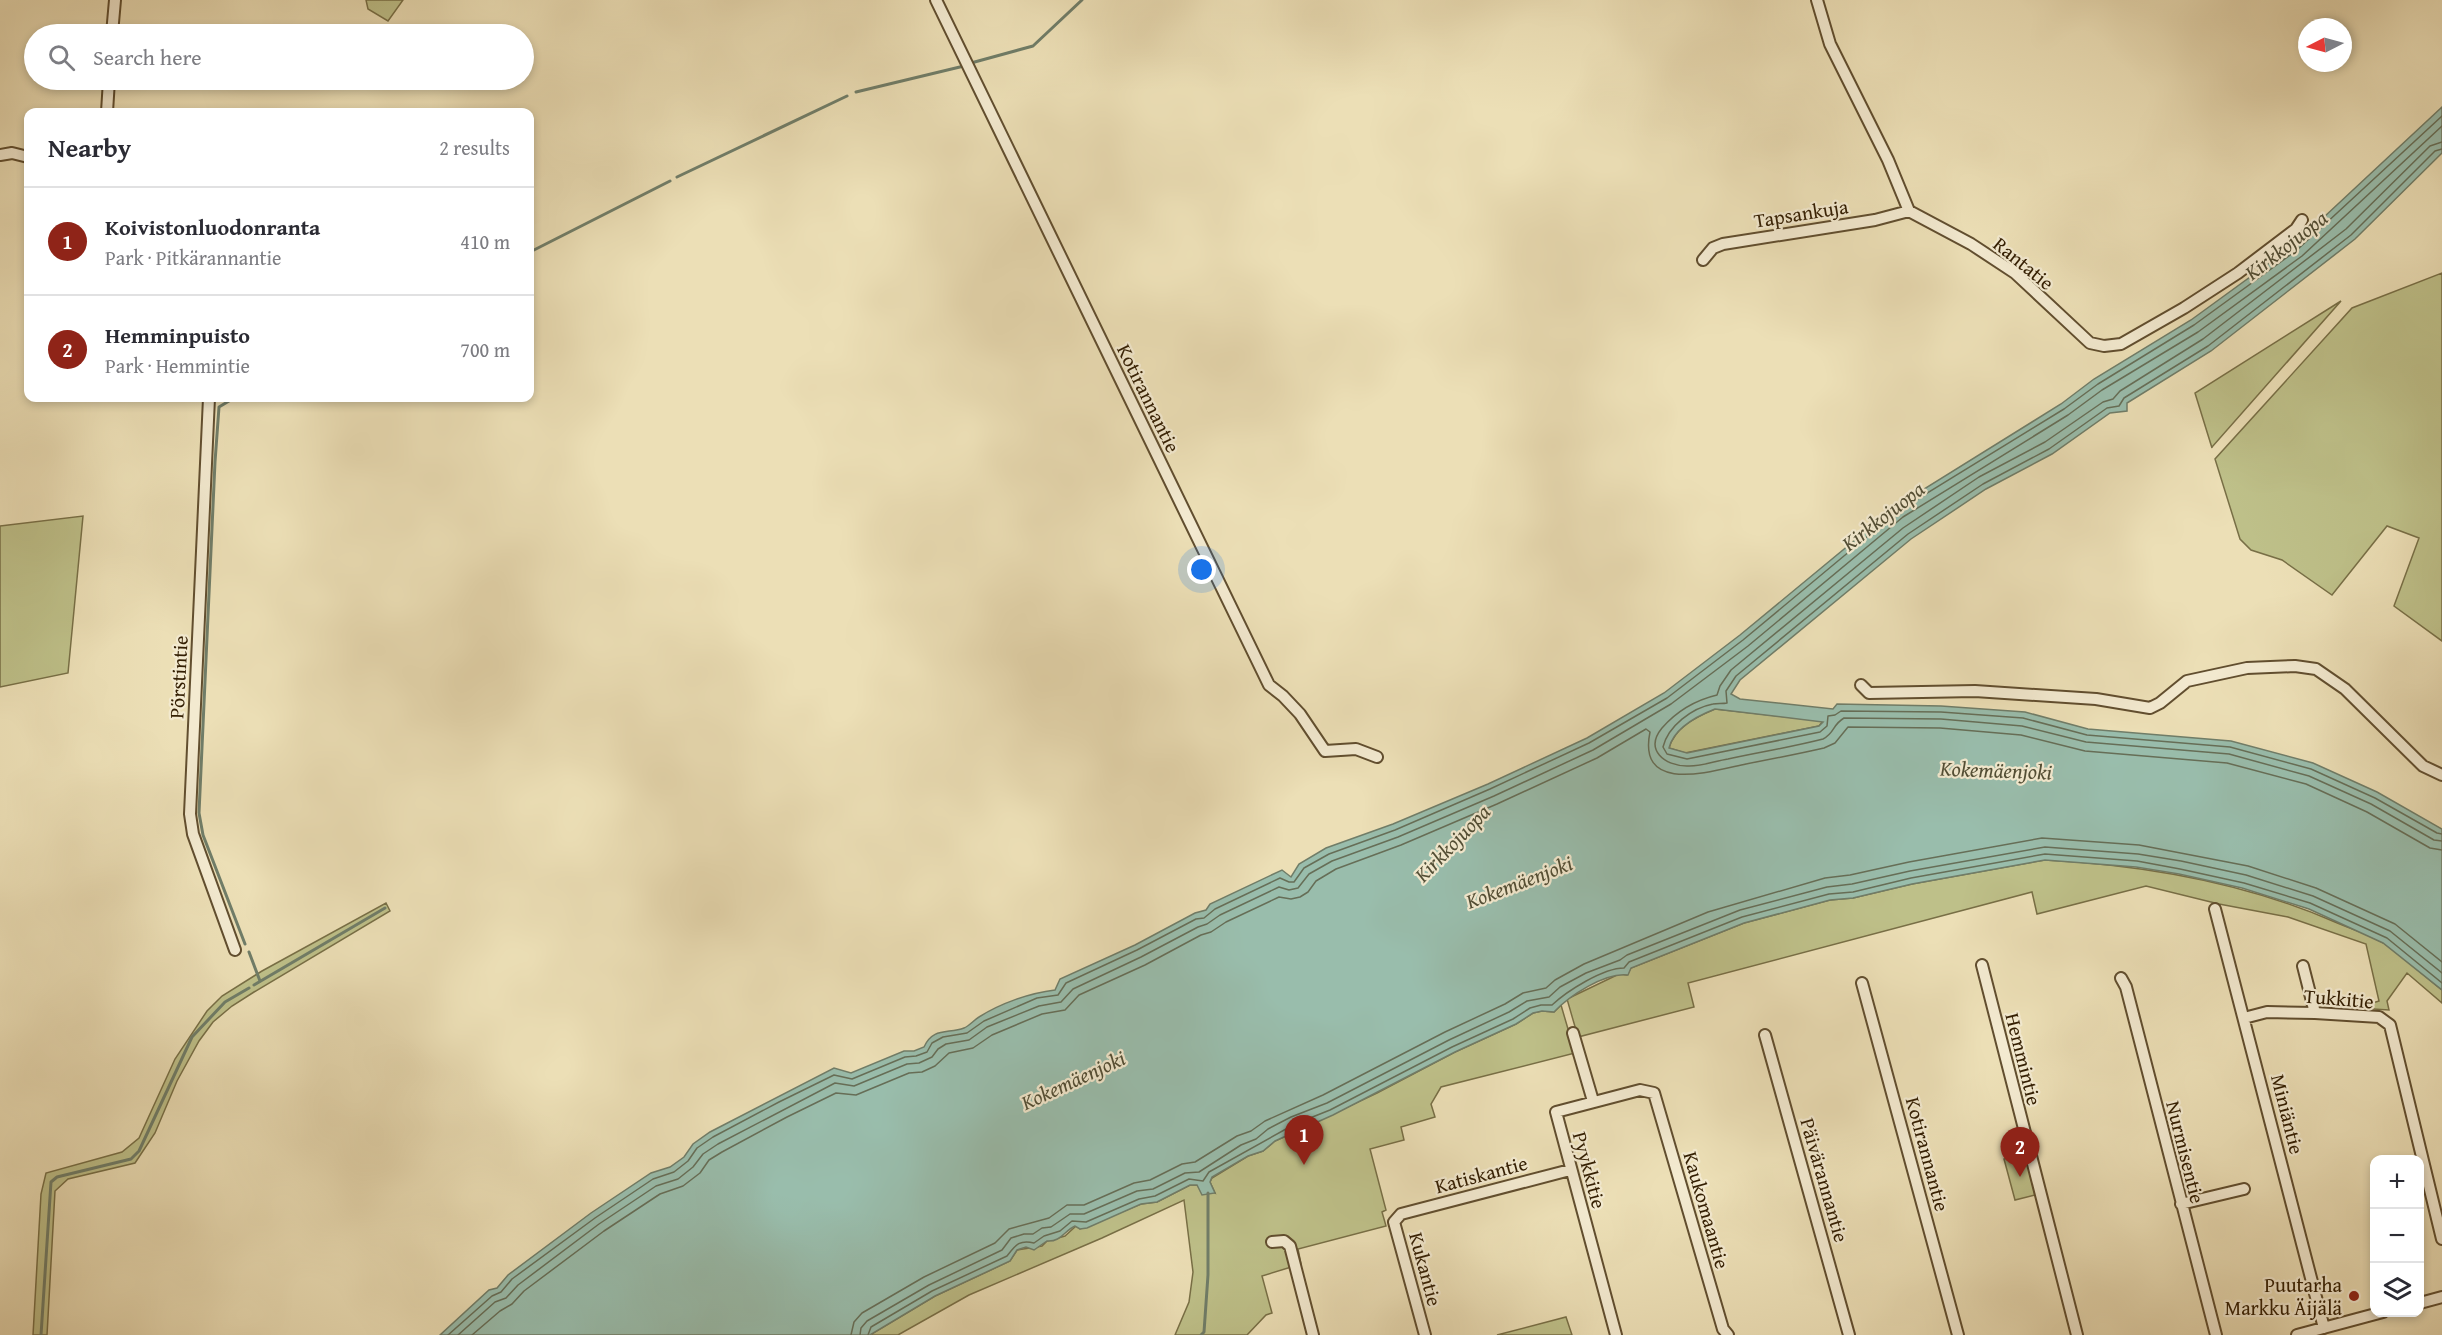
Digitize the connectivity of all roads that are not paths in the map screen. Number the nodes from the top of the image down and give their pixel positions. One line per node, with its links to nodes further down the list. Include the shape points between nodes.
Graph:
1 (115, 0): 4 (street)
2 (936, 0): 14 (street, Kotirannantie, via 1269,685 1300,714 1325,751 1356,749)
3 (1817, 0): 9 (street, via 1830,44)
4 (113, 24)
5 (108, 90): 6 (street)
6 (107, 108)
7 (0, 155): 8 (street)
8 (24, 156)
9 (1909, 211): 10 (street, Rantatie, via 2015,273 2082,337 2104,346 2121,344 2184,308 2238,273 2296,229); 11 (street, Tapsankuja, via 1723,244 1713,248)
10 (2302, 220)
11 (1703, 260)
12 (209, 402): 17 (street, Pörstintie, via 190,814 193,834)
13 (1861, 685): 15 (street, via 1869,693 1987,692 2096,699 2150,708 2187,681 2247,669 2316,669 2345,689 2423,766)
14 (1377, 757)
15 (2442, 776)
16 (2215, 909): 23 (street, Miniäntie)
17 (235, 950)
18 (1982, 965): 44 (street, Hemmintie)
19 (2303, 966): 22 (street)
20 (2121, 978): 30 (street, Nurmisentie)
21 (1862, 983): 43 (street, Kotirannantie)
22 (2315, 1013): 23 (street, Tukkitie, via 2267,1012); 32 (street, Tukkitie, via 2379,1017 2390,1025)
23 (2244, 1018): 37 (street, Miniäntie)
24 (1573, 1033): 27 (street)
25 (1765, 1035): 42 (street, Päivärannantie)
26 (1654, 1094): 27 (street, Pyykkitie, via 1640,1090); 41 (street, Kaukomaantie, via 1723,1329)
27 (1593, 1101): 28 (street, Pyykkitie, via 1556,1112)
28 (1570, 1170): 31 (street, Katiskantie); 40 (street, Pyykkitie)
29 (2244, 1189): 30 (street)
30 (2181, 1204): 45 (street, Nurmisentie)
31 (1401, 1214): 39 (street, Kukantie, via 1395,1222)
32 (2442, 1239)
33 (1272, 1242): 38 (street, via 1284,1241 1292,1250)
34 (2442, 1297): 35 (street)
35 (2424, 1302)
36 (2370, 1316): 37 (street)
37 (2324, 1328): 46 (street)
38 (1313, 1335)
39 (1425, 1335)
40 (1616, 1335)
41 (1728, 1335)
42 (1849, 1335)
43 (1958, 1335)
44 (2077, 1335)
45 (2216, 1335)
46 (2297, 1335)

